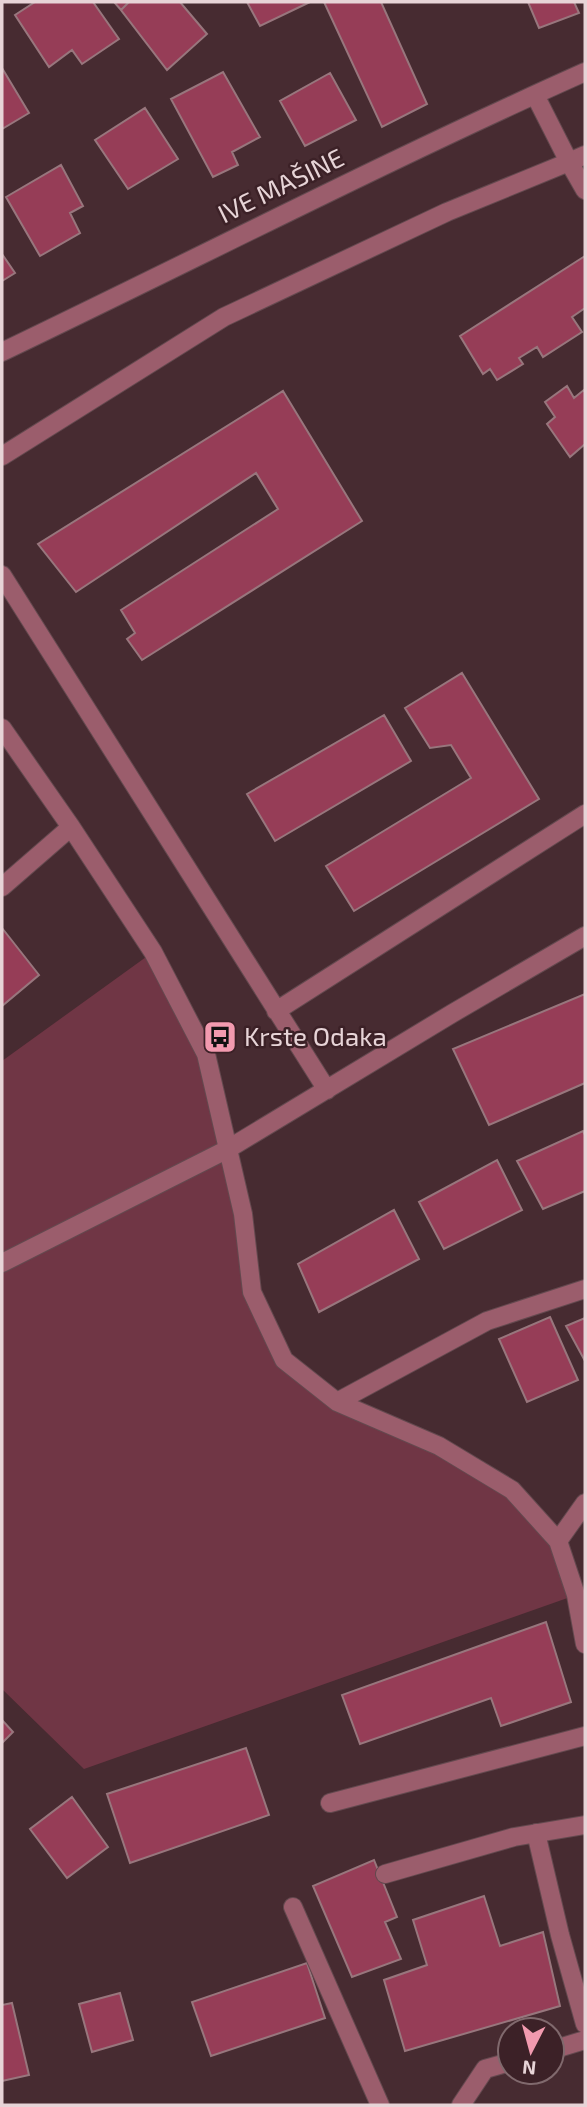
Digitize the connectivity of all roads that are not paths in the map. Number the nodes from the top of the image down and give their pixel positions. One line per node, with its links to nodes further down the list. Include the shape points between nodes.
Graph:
1 (585, 72): 2 (street, IVE MAŠINE)
2 (535, 95): 3 (street); 5 (street, IVE MAŠINE)
3 (577, 158): 4 (street); 6 (street, via 447,212 224,317)
4 (585, 190)
5 (2, 352)
6 (2, 456)
7 (2, 575): 13 (street)
8 (2, 728): 10 (street)
9 (585, 814): 13 (street)
10 (71, 827): 11 (street); 15 (street, via 153,952 206,1054)
11 (2, 887)
12 (585, 936): 14 (street)
13 (276, 1011): 14 (street)
14 (327, 1090): 15 (street)
15 (228, 1149): 16 (street); 18 (street, via 243,1214 251,1292 284,1360)
16 (2, 1262)
17 (585, 1289): 18 (street, via 487,1321)
18 (337, 1402): 20 (street, via 439,1447 512,1490)
19 (585, 1503): 20 (street)
20 (558, 1541): 21 (street, via 576,1595)
21 (585, 1644)
22 (585, 1736): 23 (street)
23 (330, 1803)
24 (585, 1825): 25 (street)
25 (536, 1833): 26 (street); 28 (street)
26 (385, 1874)
27 (293, 1907): 32 (street)
28 (585, 2024)
29 (585, 2040): 30 (street)
30 (566, 2046)
31 (496, 2066): 33 (street, via 485,2069)
32 (380, 2105)
33 (461, 2105)

